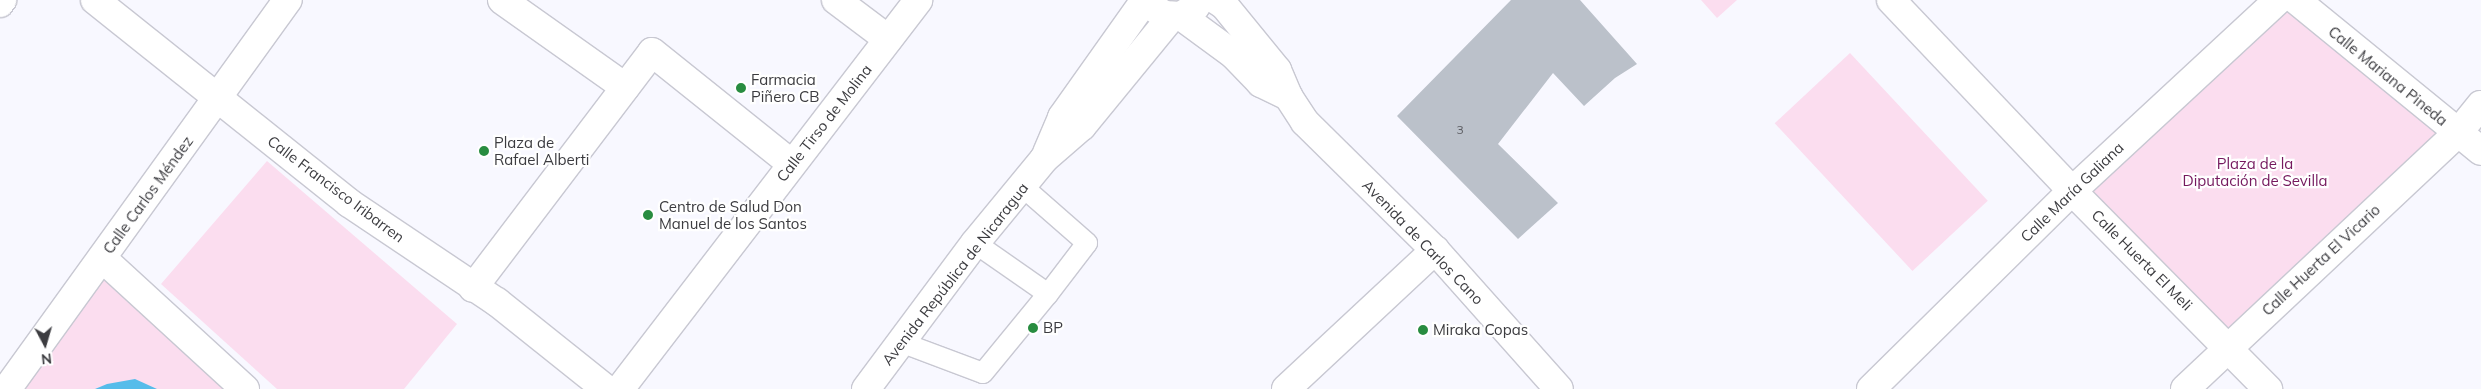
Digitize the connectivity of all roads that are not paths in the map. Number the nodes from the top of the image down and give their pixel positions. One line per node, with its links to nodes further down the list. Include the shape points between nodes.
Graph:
1 (2, 0): 11 (street)
2 (288, 0): 17 (street, Calle Carlos Méndez)
3 (836, 0): 14 (street)
4 (918, 0): 14 (street, Calle Tirso de Molina)
5 (1145, 0): 21 (street, Avenida República de Nicaragua, via 1062,117)
6 (1149, 0): 13 (street, via 1157,10)
7 (1891, 0): 24 (street, Calle Huerta El Meli)
8 (2278, 0): 24 (street, Calle María Galiana)
9 (2296, 0): 19 (street, Calle Mariana Pineda)
10 (505, 1): 15 (street)
11 (0, 3)
12 (104, 3): 17 (street, Calle Francisco Iribarren)
13 (1204, 6): 16 (street, Avenida de Carlos Cano, via 1277,70); 16 (street, via 1234,55 1261,83); 21 (street, Avenida República de Nicaragua)
14 (888, 39): 22 (street, Calle Tirso de Molina)
15 (625, 87): 22 (street, via 652,52); 28 (street)
16 (1288, 96): 26 (street, Avenida de Carlos Cano, via 1305,122)
17 (218, 99): 27 (street, Calle Carlos Méndez); 28 (street, Calle Francisco Iribarren, via 349,203)
18 (2481, 105): 19 (street, Calle Huerta El Vicario)
19 (2458, 133): 20 (street, Calle Mariana Pineda); 31 (street, Calle Huerta El Vicario)
20 (2481, 151)
21 (1044, 159): 23 (street, Avenida República de Nicaragua)
22 (792, 164): 35 (street, Calle Tirso de Molina)
23 (1022, 186): 25 (street, Avenida República de Nicaragua); 29 (lane, via 1087,243)
24 (2072, 191): 31 (street, Calle Huerta El Meli); 39 (street, Calle María Galiana)
25 (975, 243): 29 (lane); 30 (street, Avenida República de Nicaragua)
26 (1434, 250): 37 (street); 38 (street, Avenida de Carlos Cano)
27 (102, 258): 32 (street, Calle Carlos Méndez); 33 (street)
28 (473, 288): 34 (street, Calle Francisco Iribarren, via 498,302)
29 (1048, 294): 30 (lane, via 983,373)
30 (903, 343): 36 (street, Avenida República de Nicaragua)
31 (2228, 346): 40 (street, Calle Huerta El Vicario); 41 (street, Calle Huerta El Meli)
32 (7, 389)
33 (245, 389)
34 (606, 389)
35 (620, 389)
36 (866, 389)
37 (1286, 389)
38 (1559, 389)
39 (1872, 389)
40 (2185, 389)
41 (2268, 389)

